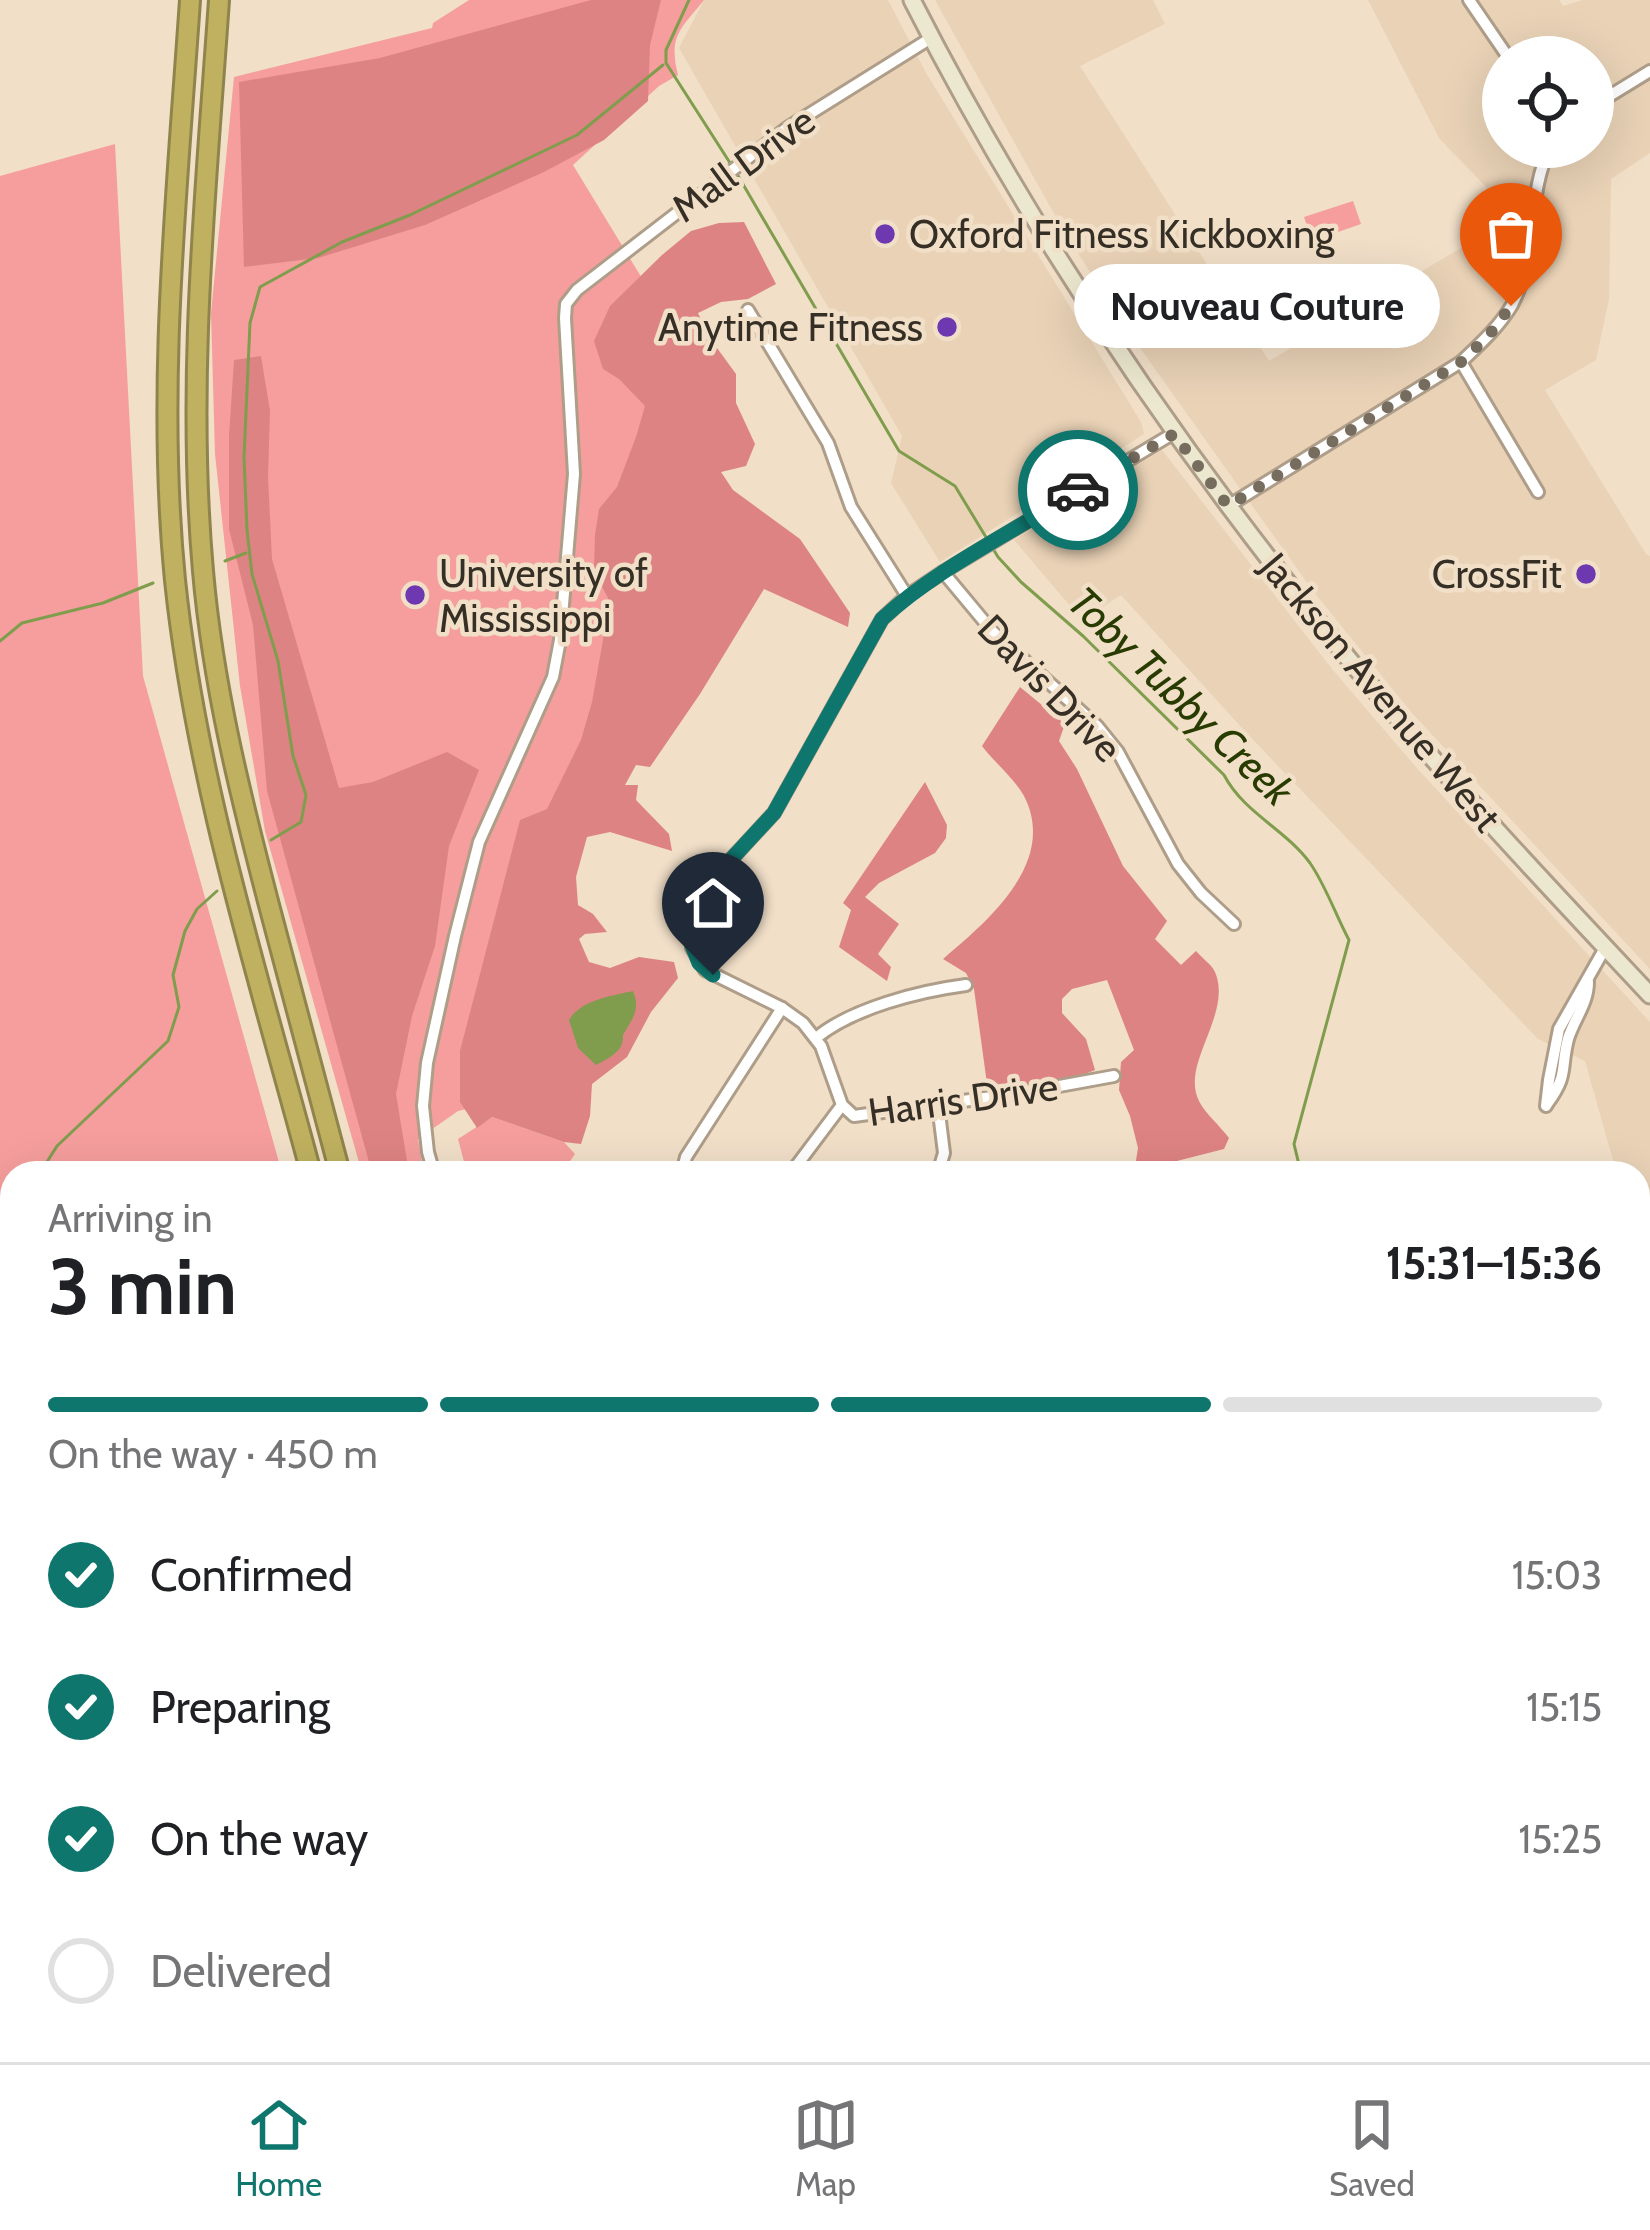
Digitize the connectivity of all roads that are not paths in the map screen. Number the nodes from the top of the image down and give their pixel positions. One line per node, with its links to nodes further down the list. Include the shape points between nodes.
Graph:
1 (190, 0): 27 (highway, via 169,362 176,579 212,801)
2 (219, 0): 28 (highway, via 196,363 203,573 240,794)
3 (912, 0): 6 (main road, Jackson Avenue West)
4 (1468, 0): 5 (street)
5 (1493, 36)
6 (931, 38): 12 (main road, Jackson Avenue West, via 1042,232); 29 (street, Mall Drive, via 725,174 566,304 574,474 560,640 554,677 479,842 455,936 427,1063)
7 (1650, 71): 8 (street)
8 (1614, 93)
9 (1542, 168): 11 (street, via 1511,306)
10 (748, 310): 16 (street)
11 (1461, 362): 13 (street); 14 (street)
12 (1174, 434): 14 (main road, Jackson Avenue West); 15 (street, Harris Drive)
13 (1538, 492)
14 (1228, 506): 18 (main road, Jackson Avenue West, via 1384,703)
15 (943, 572): 16 (street, Harris Drive); 17 (street, Davis Drive, via 993,632 1097,726 1178,864)
16 (907, 596): 22 (street, Harris Drive, via 882,619 774,813 725,866 693,922 692,948 705,970)
17 (1234, 924)
18 (1605, 948): 19 (street); 21 (main road, Jackson Avenue West)
19 (1588, 979): 19 (street, via 1559,1029 1546,1106 1560,1087)
20 (966, 985): 23 (street, via 900,999)
21 (1650, 995)
22 (782, 1009): 23 (street, Harris Drive); 30 (street)
23 (816, 1038): 25 (street, Harris Drive)
24 (1114, 1076): 26 (street, Harris Drive)
25 (842, 1105): 26 (street, Harris Drive, via 858,1118); 31 (street)
26 (938, 1106): 32 (street)
27 (308, 1161)
28 (337, 1161)
29 (431, 1161)
30 (685, 1161)
31 (799, 1161)
32 (942, 1161)

